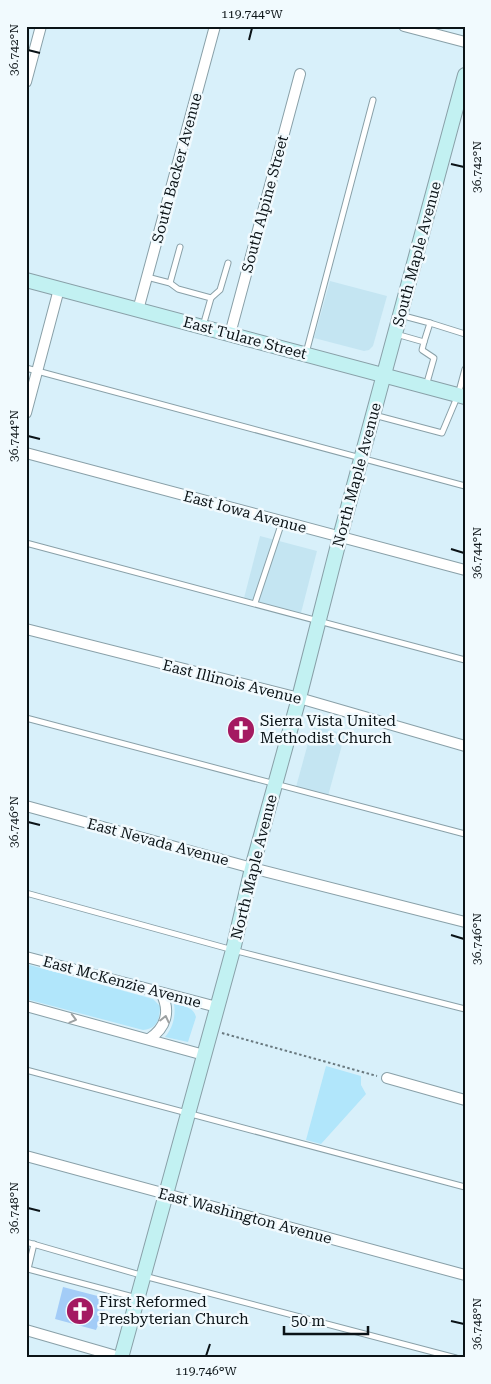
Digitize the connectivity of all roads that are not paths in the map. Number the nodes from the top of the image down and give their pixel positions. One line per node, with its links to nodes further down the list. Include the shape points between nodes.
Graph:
1 (41, 26): 7 (street)
2 (215, 26): 11 (street, South Backer Avenue)
3 (404, 26): 4 (street)
4 (465, 42)
5 (300, 74): 20 (street, South Alpine Street)
6 (465, 75): 17 (main road, South Maple Avenue)
7 (26, 82)
8 (373, 100): 24 (lane)
9 (180, 247): 13 (lane)
10 (228, 263): 15 (lane, via 220,290)
11 (147, 277): 13 (lane); 16 (street, South Backer Avenue)
12 (26, 280): 14 (main road, East Tulare Street)
13 (170, 283): 15 (lane, via 178,289)
14 (59, 289): 16 (main road, East Tulare Street); 27 (street)
15 (211, 298): 19 (lane)
16 (138, 310): 19 (main road, East Tulare Street)
17 (400, 314): 18 (lane); 21 (main road, South Maple Avenue)
18 (430, 323): 22 (lane); 23 (lane)
19 (203, 327): 20 (main road, East Tulare Street)
20 (230, 334): 24 (main road, East Tulare Street)
21 (395, 334): 23 (lane); 28 (main road, South Maple Avenue)
22 (465, 334)
23 (424, 342): 29 (lane, via 422,350 434,358)
24 (306, 354): 28 (main road, East Tulare Street)
25 (26, 368): 27 (lane)
26 (465, 370): 30 (lane)
27 (37, 371): 31 (street); 34 (lane)
28 (384, 375): 29 (main road, East Tulare Street); 32 (main road, North Maple Avenue)
29 (426, 386): 30 (main road, East Tulare Street)
30 (461, 396): 32 (lane, via 442,433)
31 (26, 413)
32 (373, 415): 34 (main road, North Maple Avenue)
33 (26, 454): 36 (street, East Iowa Avenue)
34 (361, 458): 35 (lane); 37 (main road, North Maple Avenue)
35 (465, 486)
36 (282, 522): 37 (street, East Iowa Avenue); 40 (lane)
37 (340, 537): 39 (street, East Iowa Avenue); 41 (main road, North Maple Avenue)
38 (26, 543): 40 (lane)
39 (465, 570)
40 (255, 604): 41 (lane)
41 (318, 621): 43 (lane); 44 (main road, North Maple Avenue)
42 (26, 629): 44 (street, East Illinois Avenue)
43 (465, 660)
44 (299, 698): 46 (street, East Illinois Avenue); 47 (main road, North Maple Avenue)
45 (26, 718): 47 (lane)
46 (465, 746)
47 (276, 784): 49 (lane); 50 (main road, North Maple Avenue)
48 (26, 806): 50 (street, East Nevada Avenue)
49 (465, 834)
50 (252, 868): 52 (street, East Nevada Avenue); 53 (main road, North Maple Avenue)
51 (26, 893): 53 (lane)
52 (465, 922)
53 (233, 950): 57 (main road, North Maple Avenue); 58 (lane)
54 (26, 957): 55 (street, East McKenzie Avenue)
55 (161, 993): 57 (street, East McKenzie Avenue); 59 (street, one-way to 55, via 164,1026 167,1012)
56 (26, 1006): 59 (street, one-way to 59)
57 (217, 1007): 60 (main road, North Maple Avenue)
58 (465, 1009)
59 (149, 1039): 60 (street)
60 (204, 1055): 64 (main road, North Maple Avenue)
61 (26, 1070): 64 (lane)
62 (386, 1078): 63 (street)
63 (465, 1100)
64 (188, 1113): 66 (lane); 67 (main road, North Maple Avenue)
65 (26, 1156): 67 (street, East Washington Avenue)
66 (465, 1187)
67 (166, 1194): 70 (street, East Washington Avenue); 71 (main road, North Maple Avenue)
68 (26, 1242): 69 (lane)
69 (34, 1244): 71 (lane); 72 (lane, via 28,1269)
70 (465, 1275)
71 (144, 1276): 72 (main road, North Maple Avenue); 75 (lane)
72 (137, 1298): 74 (main road, North Maple Avenue)
73 (26, 1330): 74 (street)
74 (122, 1358)
75 (456, 1358)

